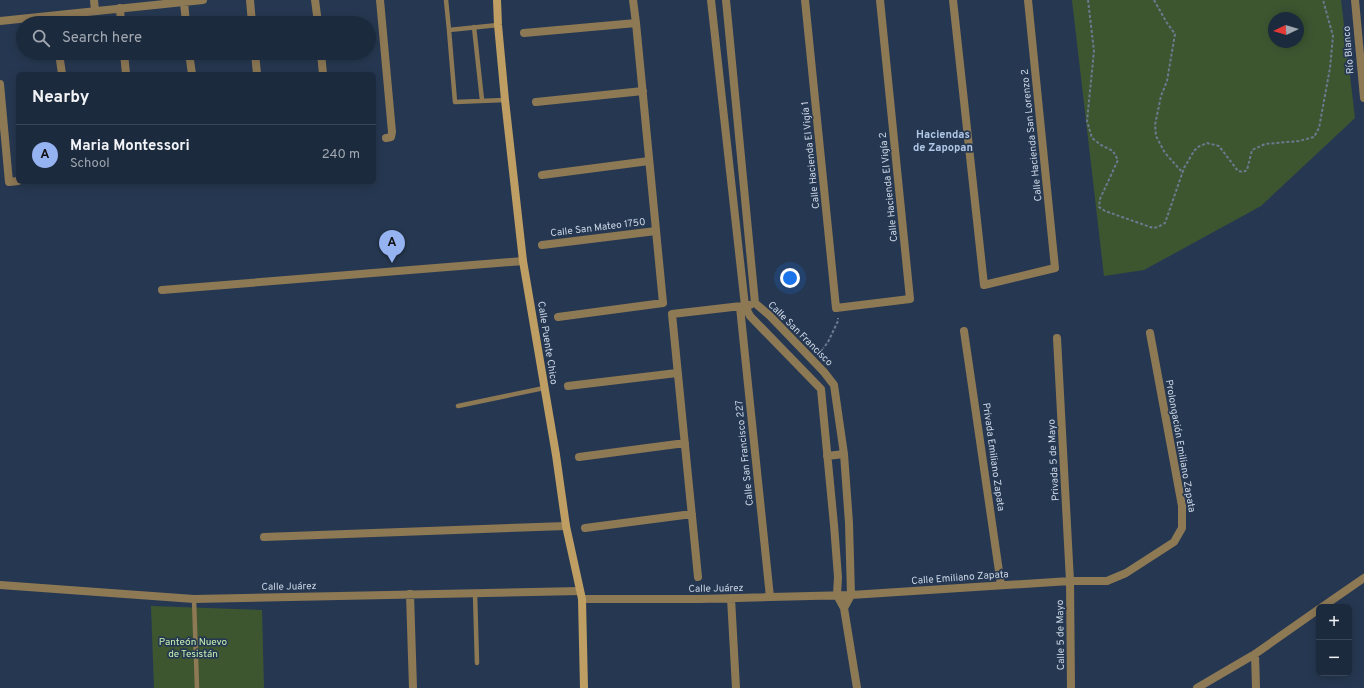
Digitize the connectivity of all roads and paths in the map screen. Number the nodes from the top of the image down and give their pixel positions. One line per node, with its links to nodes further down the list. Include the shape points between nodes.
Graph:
1 (94, 0): 21 (street)
2 (203, 0): 19 (street)
3 (250, 0): 25 (street)
4 (316, 0): 26 (street)
5 (380, 0): 50 (street, via 392,132 391,137)
6 (446, 0): 32 (lane)
7 (497, 0): 30 (main road, Calle Puente Chico)
8 (633, 0): 29 (street, Calle San Mateo 1750)
9 (711, 0): 60 (street)
10 (726, 0): 59 (street, Calle San Francisco)
11 (805, 0): 61 (street, Calle Hacienda El Vigía 1)
12 (880, 0): 61 (street, Calle Hacienda El Vigía 2, via 910,299)
13 (953, 0): 14 (street, Calle Hacienda San Lorenzo 2, via 984,286 1055,268)
14 (1028, 0)
15 (1088, 0): 52 (path, via 1094,51 1087,121 1092,138 1113,151 1118,160 1100,199 1099,207 1152,228 1158,227 1165,222)
16 (1154, 0): 52 (path, via 1176,34 1155,125 1156,136 1165,153)
17 (1323, 0): 52 (path, via 1333,36 1319,128 1314,137 1265,144 1252,150 1247,170 1243,172 1238,171 1219,146 1207,143 1194,151)
18 (1355, 0): 46 (street, Río Blanco)
19 (184, 2): 20 (street); 24 (street)
20 (120, 8): 21 (street); 23 (street)
21 (95, 11): 22 (street)
22 (70, 16)
23 (121, 16)
24 (185, 16)
25 (251, 16)
26 (317, 16)
27 (16, 20): 28 (street)
28 (0, 21)
29 (636, 23): 33 (street); 45 (street, Calle San Mateo 1750)
30 (498, 25): 31 (lane); 48 (main road, Calle Puente Chico)
31 (474, 27): 32 (lane); 47 (lane)
32 (449, 30): 47 (lane, via 456,102)
33 (524, 33)
34 (60, 60): 39 (street)
35 (125, 60): 40 (street)
36 (190, 60): 41 (street)
37 (256, 60): 42 (street)
38 (322, 60): 43 (street)
39 (62, 72)
40 (126, 72)
41 (192, 72)
42 (257, 72)
43 (323, 72)
44 (0, 84): 54 (street, via 8,182)
45 (643, 91): 49 (street); 51 (street, Calle San Mateo 1750)
46 (1364, 98)
47 (482, 100): 48 (lane)
48 (505, 100): 57 (main road, Calle Puente Chico)
49 (536, 102)
50 (386, 138)
51 (649, 161): 53 (street); 55 (street, Calle San Mateo 1750)
52 (1183, 173)
53 (542, 175)
54 (16, 181)
55 (656, 231): 56 (street, Calle San Mateo 1750); 62 (street, Calle San Mateo 1750, via 663,302)
56 (542, 245)
57 (524, 261): 58 (street); 70 (main road, Calle Puente Chico)
58 (162, 290)
59 (755, 303): 60 (street); 66 (street, Calle San Francisco)
60 (743, 306): 67 (street, via 672,314); 71 (street); 94 (street, Calle San Francisco 227)
61 (836, 308): 66 (path, via 838,321)
62 (558, 317)
63 (964, 331): 87 (street, Privada Emiliano Zapata)
64 (1150, 333): 85 (street, Prolongación Emiliano Zapata, via 1182,506 1182,528 1174,542 1126,573 1108,581)
65 (1057, 338): 85 (street, Privada 5 de Mayo)
66 (814, 362): 68 (street, Calle San Francisco)
67 (677, 373): 69 (street); 73 (street)
68 (830, 379): 71 (street); 74 (street, Calle San Francisco, via 834,385)
69 (568, 386)
70 (544, 388): 72 (lane); 80 (main road, Calle Puente Chico)
71 (821, 389): 75 (street)
72 (458, 406)
73 (685, 443): 76 (street); 77 (street)
74 (844, 454): 75 (street); 78 (street, Calle San Francisco)
75 (827, 456): 79 (street)
76 (579, 457)
77 (692, 514): 81 (street); 83 (street)
78 (849, 523): 79 (street); 92 (street, Calle San Francisco)
79 (834, 525): 91 (street)
80 (566, 526): 82 (street); 90 (main road, Calle Puente Chico)
81 (585, 528)
82 (264, 537)
83 (698, 577)
84 (1364, 578): 96 (street)
85 (1070, 581): 87 (street, Calle Emiliano Zapata); 106 (street, Calle 5 de Mayo)
86 (0, 585): 95 (street, Calle Juárez)
87 (1001, 585): 92 (street, Calle Emiliano Zapata)
88 (476, 593): 89 (street, Calle Juárez); 90 (street, Calle Juárez); 100 (lane)
89 (410, 594): 95 (street, Calle Juárez); 102 (street)
90 (581, 595): 93 (street, Calle Juárez); 103 (main road, Calle Puente Chico)
91 (837, 595): 92 (street, Calle Juárez); 94 (street, Calle Juárez); 97 (street)
92 (851, 595): 97 (street, Calle San Francisco)
93 (731, 598): 94 (street, Calle Juárez); 104 (street)
94 (770, 598)
95 (194, 599): 101 (lane)
96 (1326, 604)
97 (844, 608): 105 (street)
98 (1316, 611): 99 (street)
99 (1255, 654): 107 (street); 108 (street)
100 (477, 663)
101 (197, 688)
102 (413, 688)
103 (584, 688)
104 (736, 688)
105 (857, 688)
106 (1071, 688)
107 (1198, 688)
108 (1256, 688)

